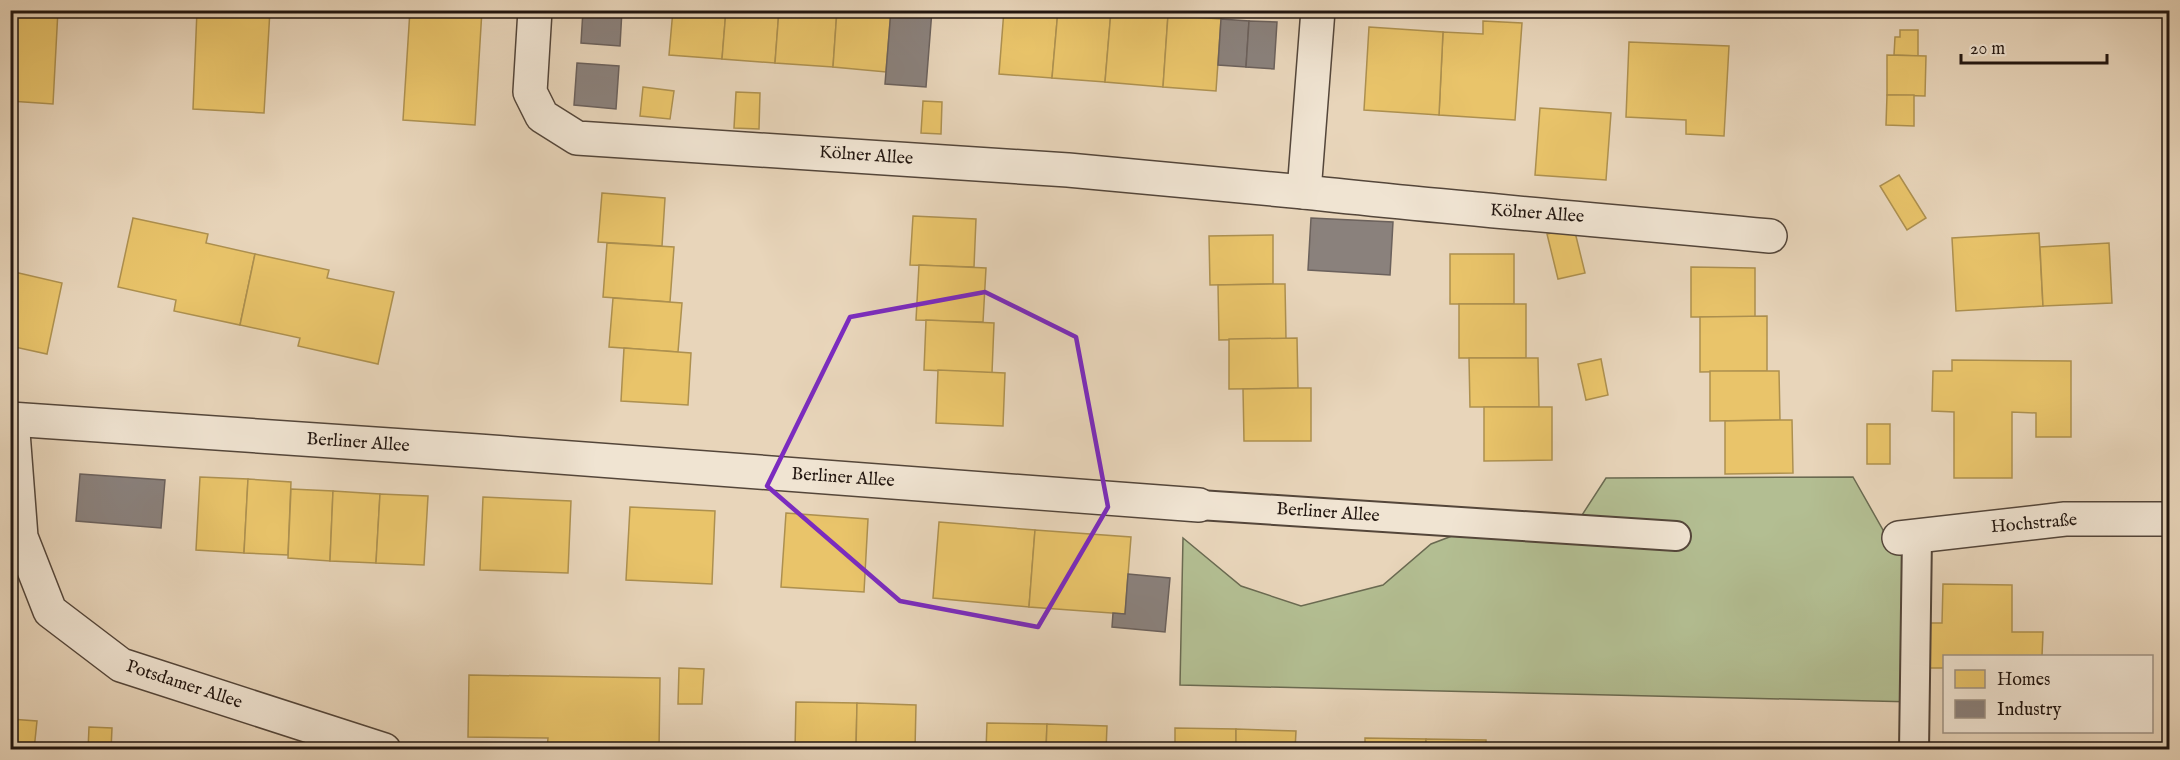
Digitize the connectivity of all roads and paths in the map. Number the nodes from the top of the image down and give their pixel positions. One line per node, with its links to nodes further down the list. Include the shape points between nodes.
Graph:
1 (535, 10): 3 (street, Kölner Allee, via 530,92 542,116 578,138 1068,170)
2 (1318, 10): 3 (street)
3 (1304, 192): 4 (street, Kölner Allee)
4 (1770, 236)
5 (11, 419): 6 (street, Berliner Allee); 10 (street, Potsdamer Allee, via 21,537 50,610 121,665)
6 (1199, 505): 8 (lane, Berliner Allee)
7 (2169, 519): 9 (street, Hochstraße, via 2065,519)
8 (1676, 536)
9 (1908, 537): 11 (lane)
10 (384, 750)
11 (1914, 750)

